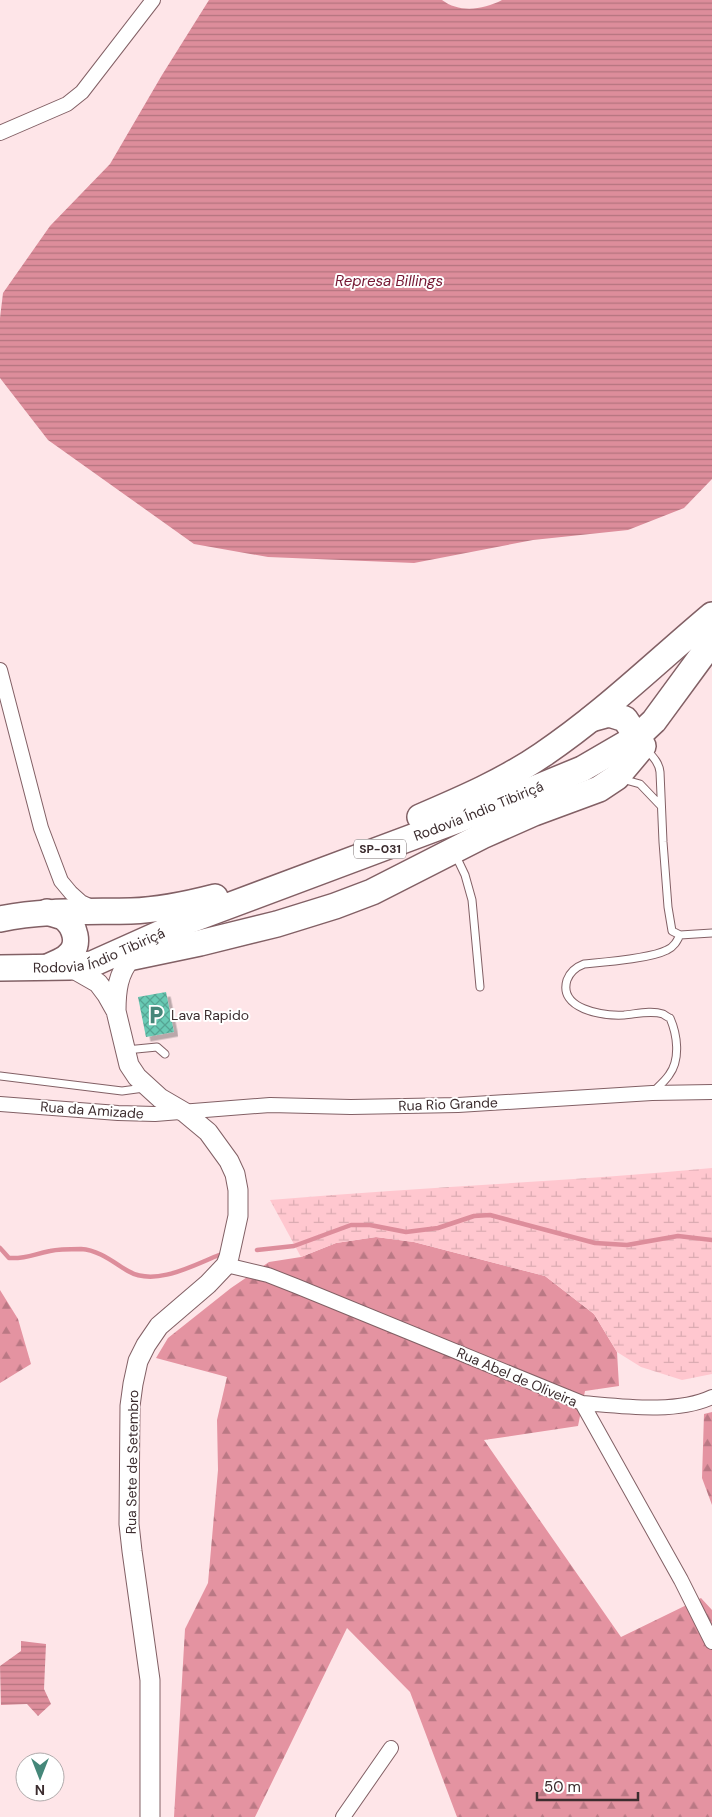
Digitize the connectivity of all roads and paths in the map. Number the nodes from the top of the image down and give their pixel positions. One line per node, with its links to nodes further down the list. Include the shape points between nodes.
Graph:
1 (153, 0): 2 (street, via 82,92 66,104)
2 (0, 133)
3 (712, 615): 6 (highway, Rodovia Índio Tibiriçá / SP-031)
4 (712, 642): 7 (highway, Rodovia Índio Tibiriçá / SP-031)
5 (0, 670): 11 (street, via 41,828)
6 (591, 718): 7 (highway, via 608,714 625,718); 12 (highway, Rodovia Índio Tibiriçá / SP-031, via 542,755 496,783 338,852 190,904 132,911)
7 (640, 742): 8 (highway); 9 (lane, via 659,766); 18 (highway, Rodovia Índio Tibiriçá / SP-031, via 529,792)
8 (617, 777): 9 (lane, via 640,784); 10 (highway, via 599,789 534,813)
9 (661, 806): 16 (lane, via 671,925 672,931)
10 (453, 850): 17 (highway, via 372,892 336,906 276,924); 20 (lane, via 465,874 472,900)
11 (61, 881): 12 (street, via 81,902); 13 (street, via 59,896)
12 (99, 911): 13 (highway, Rodovia Índio Tibiriçá / SP-031)
13 (48, 912): 14 (highway, Rodovia Índio Tibiriçá / SP-031); 18 (highway, via 69,922 74,931 76,941)
14 (0, 919)
15 (712, 933): 16 (lane)
16 (680, 935): 27 (lane, via 668,950 577,967 568,977 565,989 570,1000 592,1011 622,1015 652,1013 670,1018 675,1034 675,1064)
17 (131, 958): 18 (highway); 21 (street, Rua Sete de Setembro, via 119,979)
18 (69, 966): 19 (highway, Rodovia Índio Tibiriçá / SP-031); 21 (street, Rua Sete de Setembro, via 98,983)
19 (0, 968)
20 (480, 987)
21 (116, 1011): 22 (street, Rua Sete de Setembro)
22 (126, 1050): 23 (lane, via 157,1047); 25 (street, Rua Sete de Setembro, via 129,1064)
23 (165, 1054)
24 (0, 1076): 25 (lane, via 122,1091)
25 (147, 1088): 29 (street, Rua Sete de Setembro)
26 (712, 1092): 27 (street, Rua Rio Grande)
27 (652, 1093): 29 (street, Rua Rio Grande, via 458,1105 270,1105)
28 (0, 1104): 29 (street, Rua da Amizade, via 118,1113)
29 (184, 1112): 30 (street, Rua Sete de Setembro, via 208,1132 235,1174 238,1216)
30 (226, 1265): 32 (street, Rua Abel de Oliveira, via 296,1286); 35 (street, Rua Sete de Setembro, via 159,1326 138,1361 133,1384 129,1524 150,1680)
31 (712, 1396): 32 (street, via 684,1405)
32 (582, 1404): 33 (street, Rua Abel de Oliveira, via 681,1580)
33 (712, 1642)
34 (391, 1748): 36 (street)
35 (150, 1817)
36 (343, 1817)

